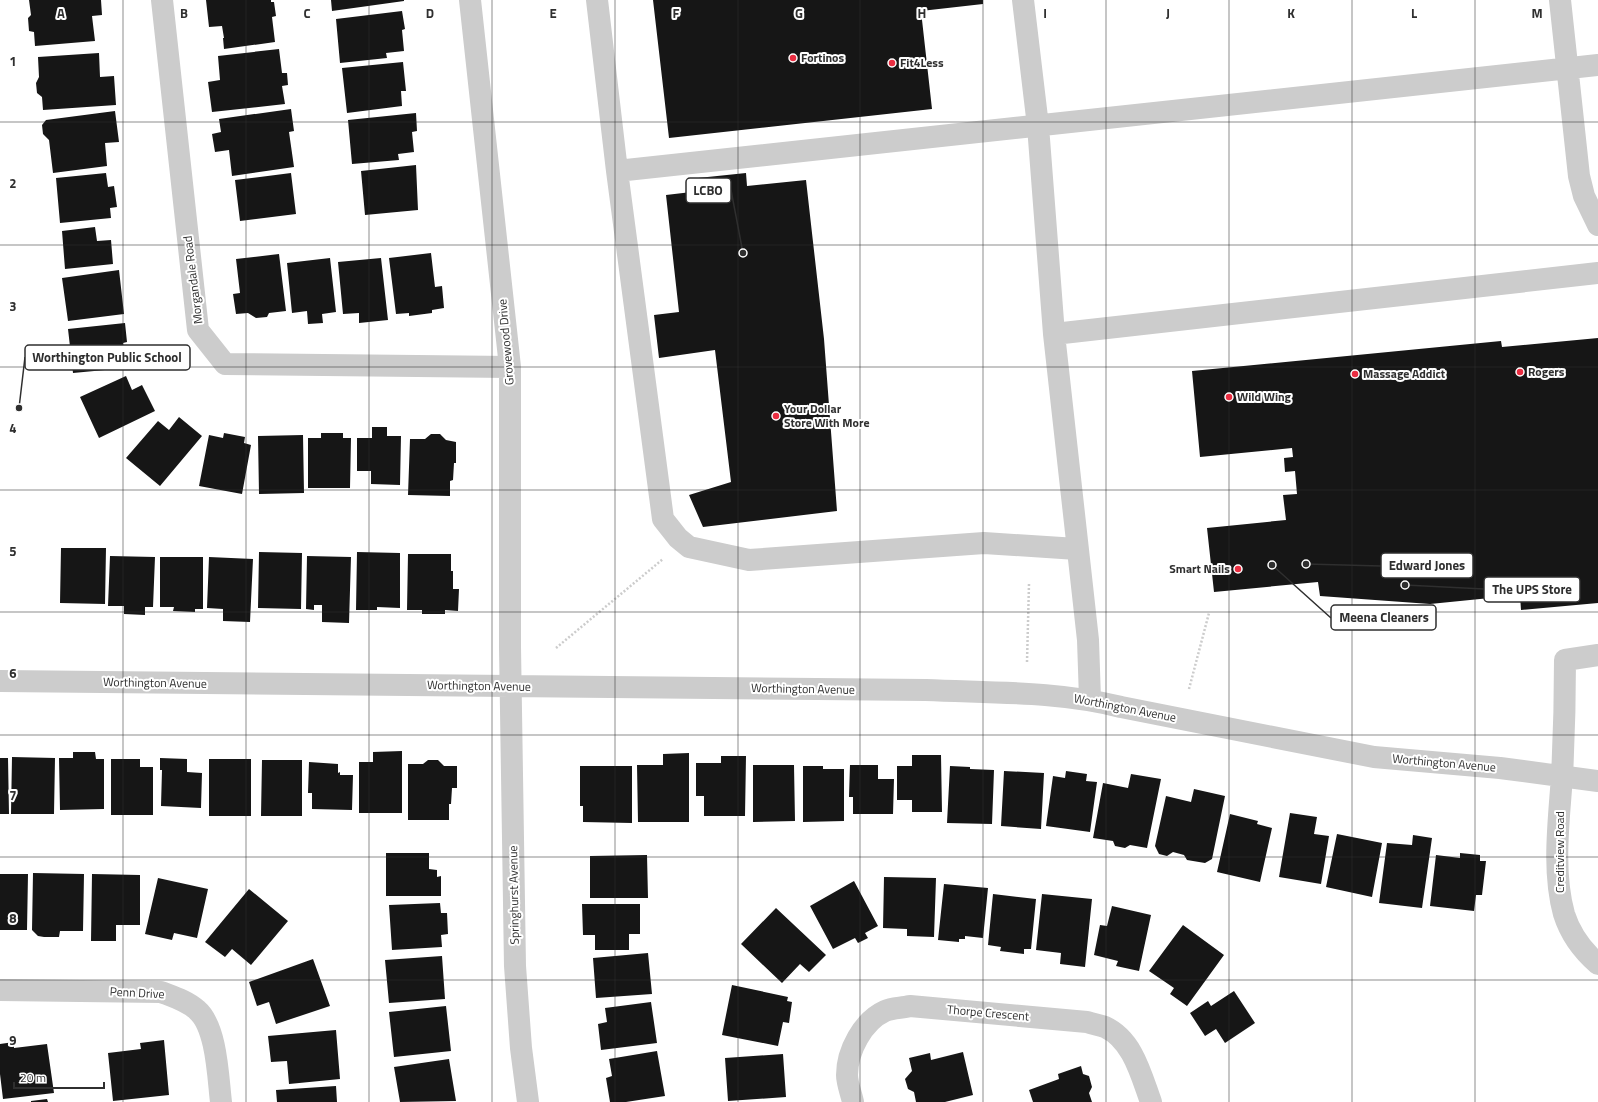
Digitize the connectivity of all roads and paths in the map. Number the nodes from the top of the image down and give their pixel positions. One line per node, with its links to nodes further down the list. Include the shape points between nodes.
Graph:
1 (162, 0): 13 (street, Morgandale Road, via 198,330 225,364)
2 (470, 0): 13 (street, Grovewood Drive)
3 (597, 0): 9 (street)
4 (1023, 0): 8 (street)
5 (1560, 0): 7 (street)
6 (1598, 65): 7 (street)
7 (1568, 69): 8 (street); 10 (street, via 1579,176 1584,196)
8 (1038, 126): 9 (street); 12 (street)
9 (617, 171): 14 (street, via 663,518 678,538)
10 (1598, 225)
11 (1598, 273): 12 (street)
12 (1054, 334): 15 (street)
13 (510, 367): 22 (street, Grovewood Drive)
14 (689, 547): 15 (street, via 749,560 984,544); 18 (path, via 662,560)
15 (1078, 549): 24 (street, via 1088,640)
16 (1029, 584): 20 (path)
17 (1209, 613): 23 (path)
18 (556, 648)
19 (1598, 655): 25 (street, Creditview Road, via 1565,660)
20 (1027, 662)
21 (0, 681): 22 (street, Worthington Avenue)
22 (510, 686): 24 (street, Worthington Avenue, via 926,690); 30 (street, Springhurst Avenue, via 515,966)
23 (1189, 688)
24 (1090, 699): 25 (street, Worthington Avenue, via 1374,757)
25 (1562, 776): 26 (street, Worthington Avenue); 27 (street, Creditview Road, via 1558,839 1561,901 1569,927)
26 (1598, 781)
27 (1598, 964)
28 (0, 990): 29 (street, Penn Drive, via 161,992 182,999 199,1011 211,1034)
29 (221, 1102)
30 (528, 1102)
31 (853, 1102): 32 (street, Thorpe Crescent, via 847,1075 849,1055 856,1041 869,1023 886,1011 910,1006 1087,1022 1105,1028 1121,1038 1130,1050)
32 (1151, 1102)

